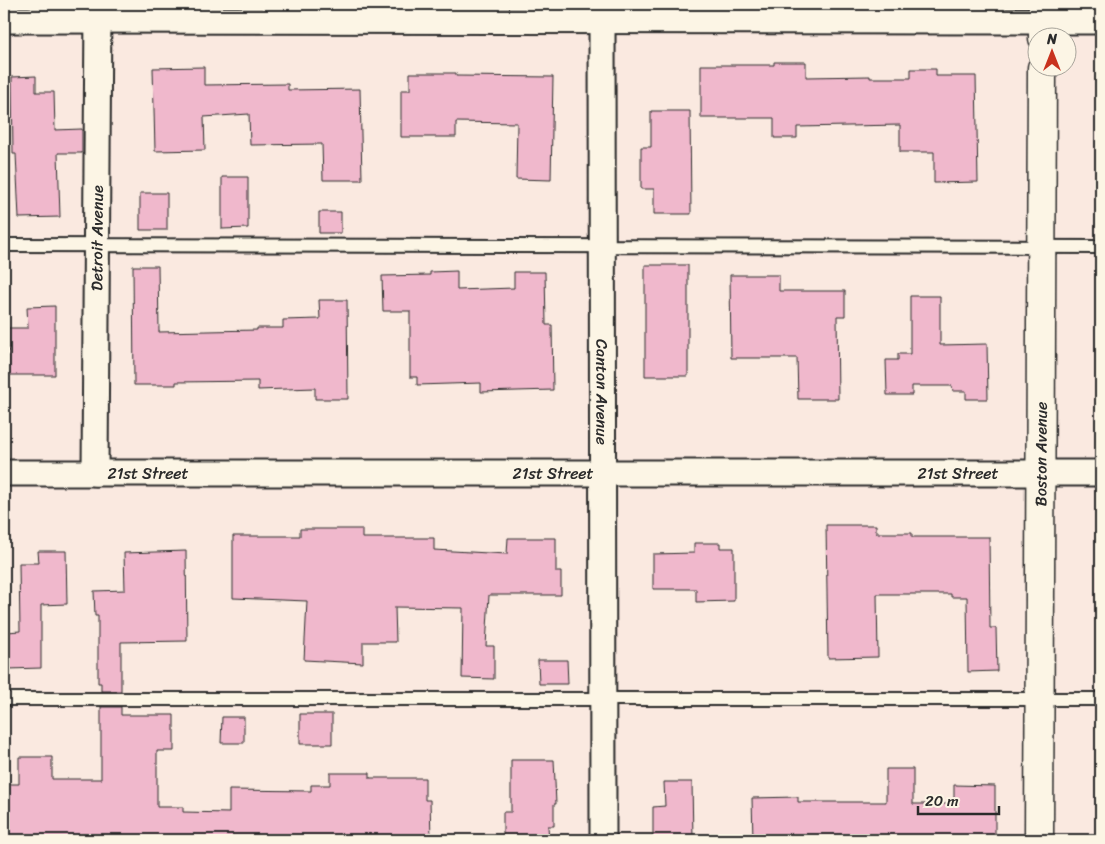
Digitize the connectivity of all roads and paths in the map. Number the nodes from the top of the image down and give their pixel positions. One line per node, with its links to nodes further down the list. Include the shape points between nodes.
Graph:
1 (98, 12): 2 (street); 3 (street); 8 (street, Detroit Avenue)
2 (602, 12): 4 (street); 9 (street, Canton Avenue)
3 (4, 20)
4 (1043, 21): 5 (street)
5 (1101, 21)
6 (1042, 78): 10 (street, Boston Avenue)
7 (4, 245): 8 (lane)
8 (97, 245): 9 (lane); 13 (street, Detroit Avenue)
9 (603, 247): 10 (lane); 14 (street, Canton Avenue)
10 (1041, 247): 11 (lane); 15 (street, Boston Avenue)
11 (1101, 247)
12 (4, 473): 13 (street, 21st Street)
13 (95, 473): 14 (street, 21st Street)
14 (603, 473): 15 (street, 21st Street); 20 (street, Canton Avenue)
15 (1041, 473): 16 (street, 21st Street); 18 (street, Boston Avenue)
16 (1101, 473)
17 (4, 699): 20 (lane)
18 (1040, 699): 19 (lane); 20 (lane); 22 (street, Boston Avenue)
19 (1101, 699)
20 (603, 700): 21 (street, Canton Avenue)
21 (603, 840)
22 (1039, 840)

